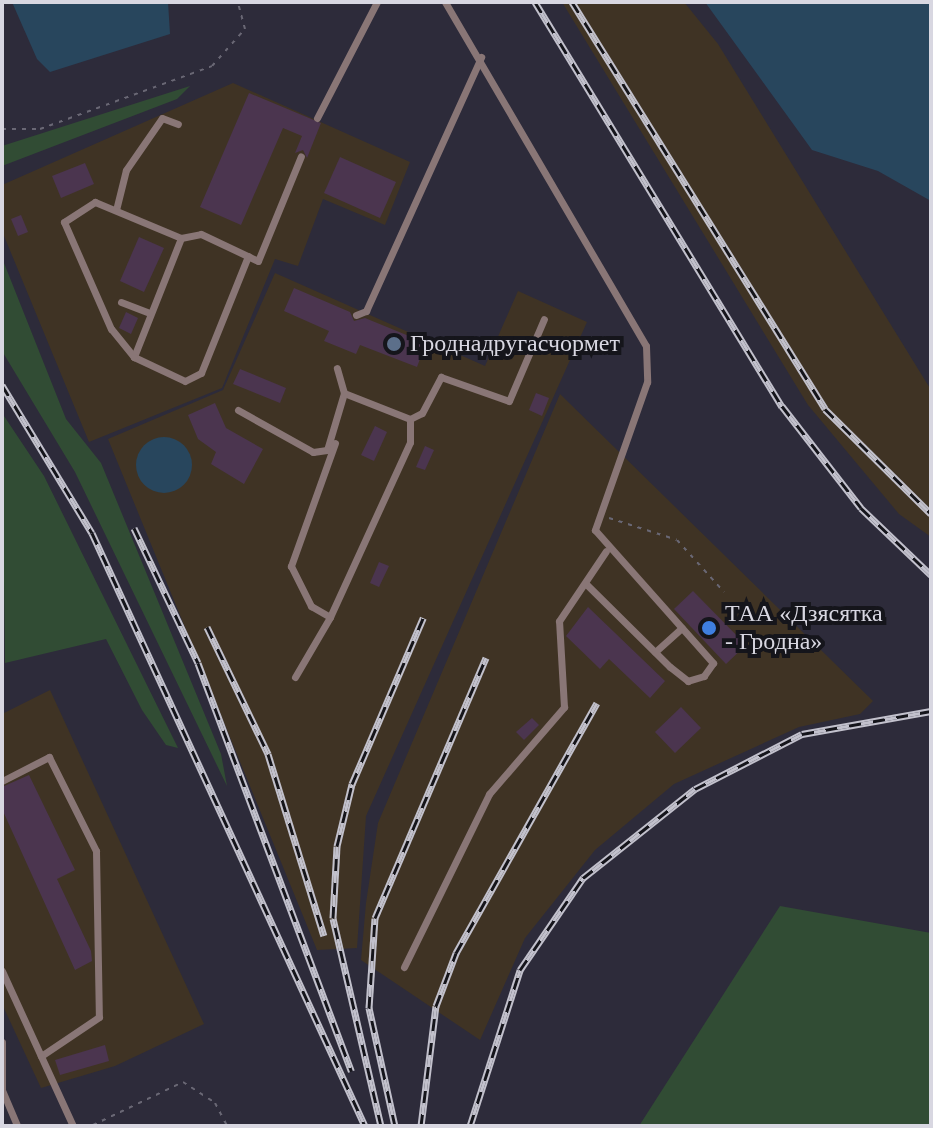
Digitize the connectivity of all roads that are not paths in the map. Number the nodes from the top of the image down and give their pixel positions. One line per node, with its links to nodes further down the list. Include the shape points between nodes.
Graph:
1 (377, 2): 4 (lane)
2 (445, 2): 3 (lane)
3 (481, 57): 12 (lane, via 366,311); 20 (lane, via 646,346 647,382 595,530)
4 (317, 118)
5 (178, 124): 7 (lane, via 162,118 126,170)
6 (301, 156): 9 (lane, via 258,261)
7 (116, 210): 8 (lane); 14 (lane, via 95,202 75,210 64,222 66,238 111,329)
8 (181, 238): 9 (lane, via 201,234); 11 (lane)
9 (248, 256): 14 (lane, via 193,381)
10 (121, 302): 11 (lane)
11 (149, 313): 14 (lane)
12 (356, 315)
13 (544, 319): 18 (lane, via 509,401 441,377 422,413)
14 (134, 357)
15 (337, 368): 16 (lane)
16 (344, 393): 18 (lane); 19 (lane)
17 (238, 410): 19 (lane, via 313,452)
18 (410, 419): 22 (lane, via 410,442)
19 (335, 443): 22 (lane, via 291,566 311,606)
20 (606, 551): 21 (lane); 23 (lane)
21 (586, 584): 24 (lane); 27 (lane, via 559,621 564,707 489,794)
22 (330, 617): 25 (lane)
23 (682, 628): 24 (lane); 24 (lane, via 713,663 704,676 688,681)
24 (655, 652)
25 (295, 677)
26 (2, 781): 30 (lane, via 49,757 96,851 99,1017)
27 (404, 967)
28 (2, 971): 30 (lane)
29 (2, 1042): 31 (lane)
30 (41, 1056): 33 (lane)
31 (2, 1090): 32 (lane)
32 (17, 1126)
33 (73, 1126)

